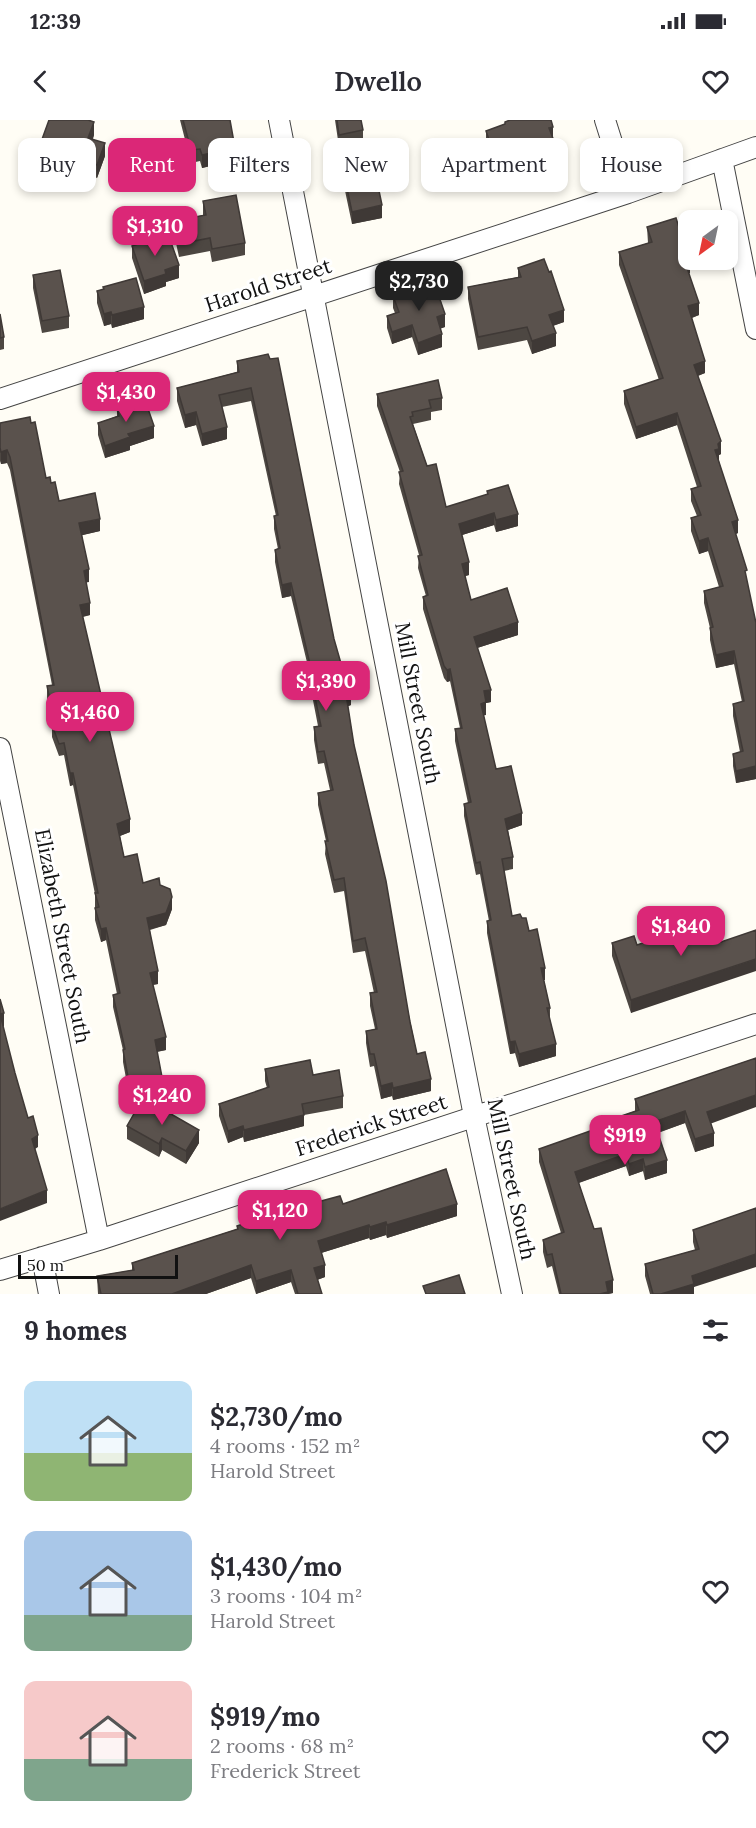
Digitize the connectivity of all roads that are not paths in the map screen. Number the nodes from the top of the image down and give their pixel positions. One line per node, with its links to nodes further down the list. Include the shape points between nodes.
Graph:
1 (279, 120): 6 (street, Mill Street South)
2 (605, 120): 5 (street)
3 (756, 147): 4 (street, Harold Street)
4 (722, 159): 5 (street, Harold Street); 7 (street)
5 (628, 193): 6 (street, Harold Street)
6 (313, 296): 8 (street, Harold Street); 11 (street, Mill Street South)
7 (756, 328)
8 (0, 399)
9 (0, 748): 12 (street, Elizabeth Street South)
10 (756, 1024): 11 (street, Frederick Street)
11 (474, 1116): 12 (street, Frederick Street); 16 (street, Mill Street South)
12 (99, 1240): 13 (street, Frederick Street)
13 (42, 1257): 14 (street, Frederick Street); 15 (street)
14 (0, 1270)
15 (49, 1294)
16 (512, 1294)

